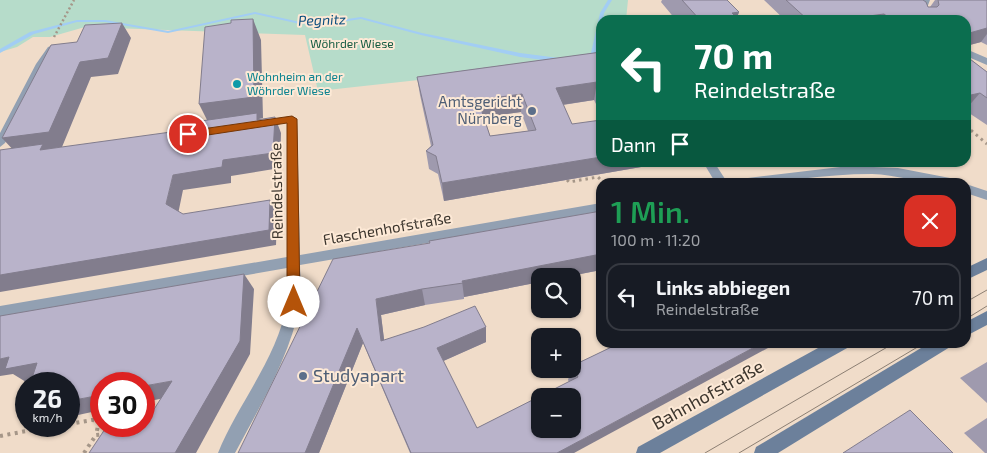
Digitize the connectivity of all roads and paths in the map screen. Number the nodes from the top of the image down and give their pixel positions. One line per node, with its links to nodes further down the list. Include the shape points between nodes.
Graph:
1 (74, 0): 4 (path)
2 (926, 0): 3 (street)
3 (922, 15)
4 (55, 36)
5 (51, 49): 10 (street)
6 (971, 54): 7 (street)
7 (987, 62)
8 (246, 126): 21 (street, Reindelstraße, via 292,119)
9 (971, 130): 11 (path)
10 (0, 143)
11 (987, 144)
12 (712, 167): 14 (street)
13 (599, 178): 17 (path)
14 (719, 178)
15 (774, 178): 16 (street, via 851,169)
16 (932, 178)
17 (568, 182)
18 (971, 190): 19 (street)
19 (987, 196)
20 (596, 209): 21 (street, Flaschenhofstraße)
21 (294, 262): 24 (street, Flaschenhofstraße); 33 (street, Reindelstraße, via 294,302 289,322 265,378)
22 (987, 263): 23 (main road)
23 (971, 272)
24 (0, 312)
25 (987, 317): 26 (main road)
26 (971, 327)
27 (833, 348): 34 (main road, Bahnhofstraße)
28 (935, 348): 35 (main road)
29 (15, 433): 30 (path)
30 (0, 436)
31 (95, 437): 32 (path)
32 (84, 453)
33 (226, 453)
34 (644, 453)
35 (762, 453)

